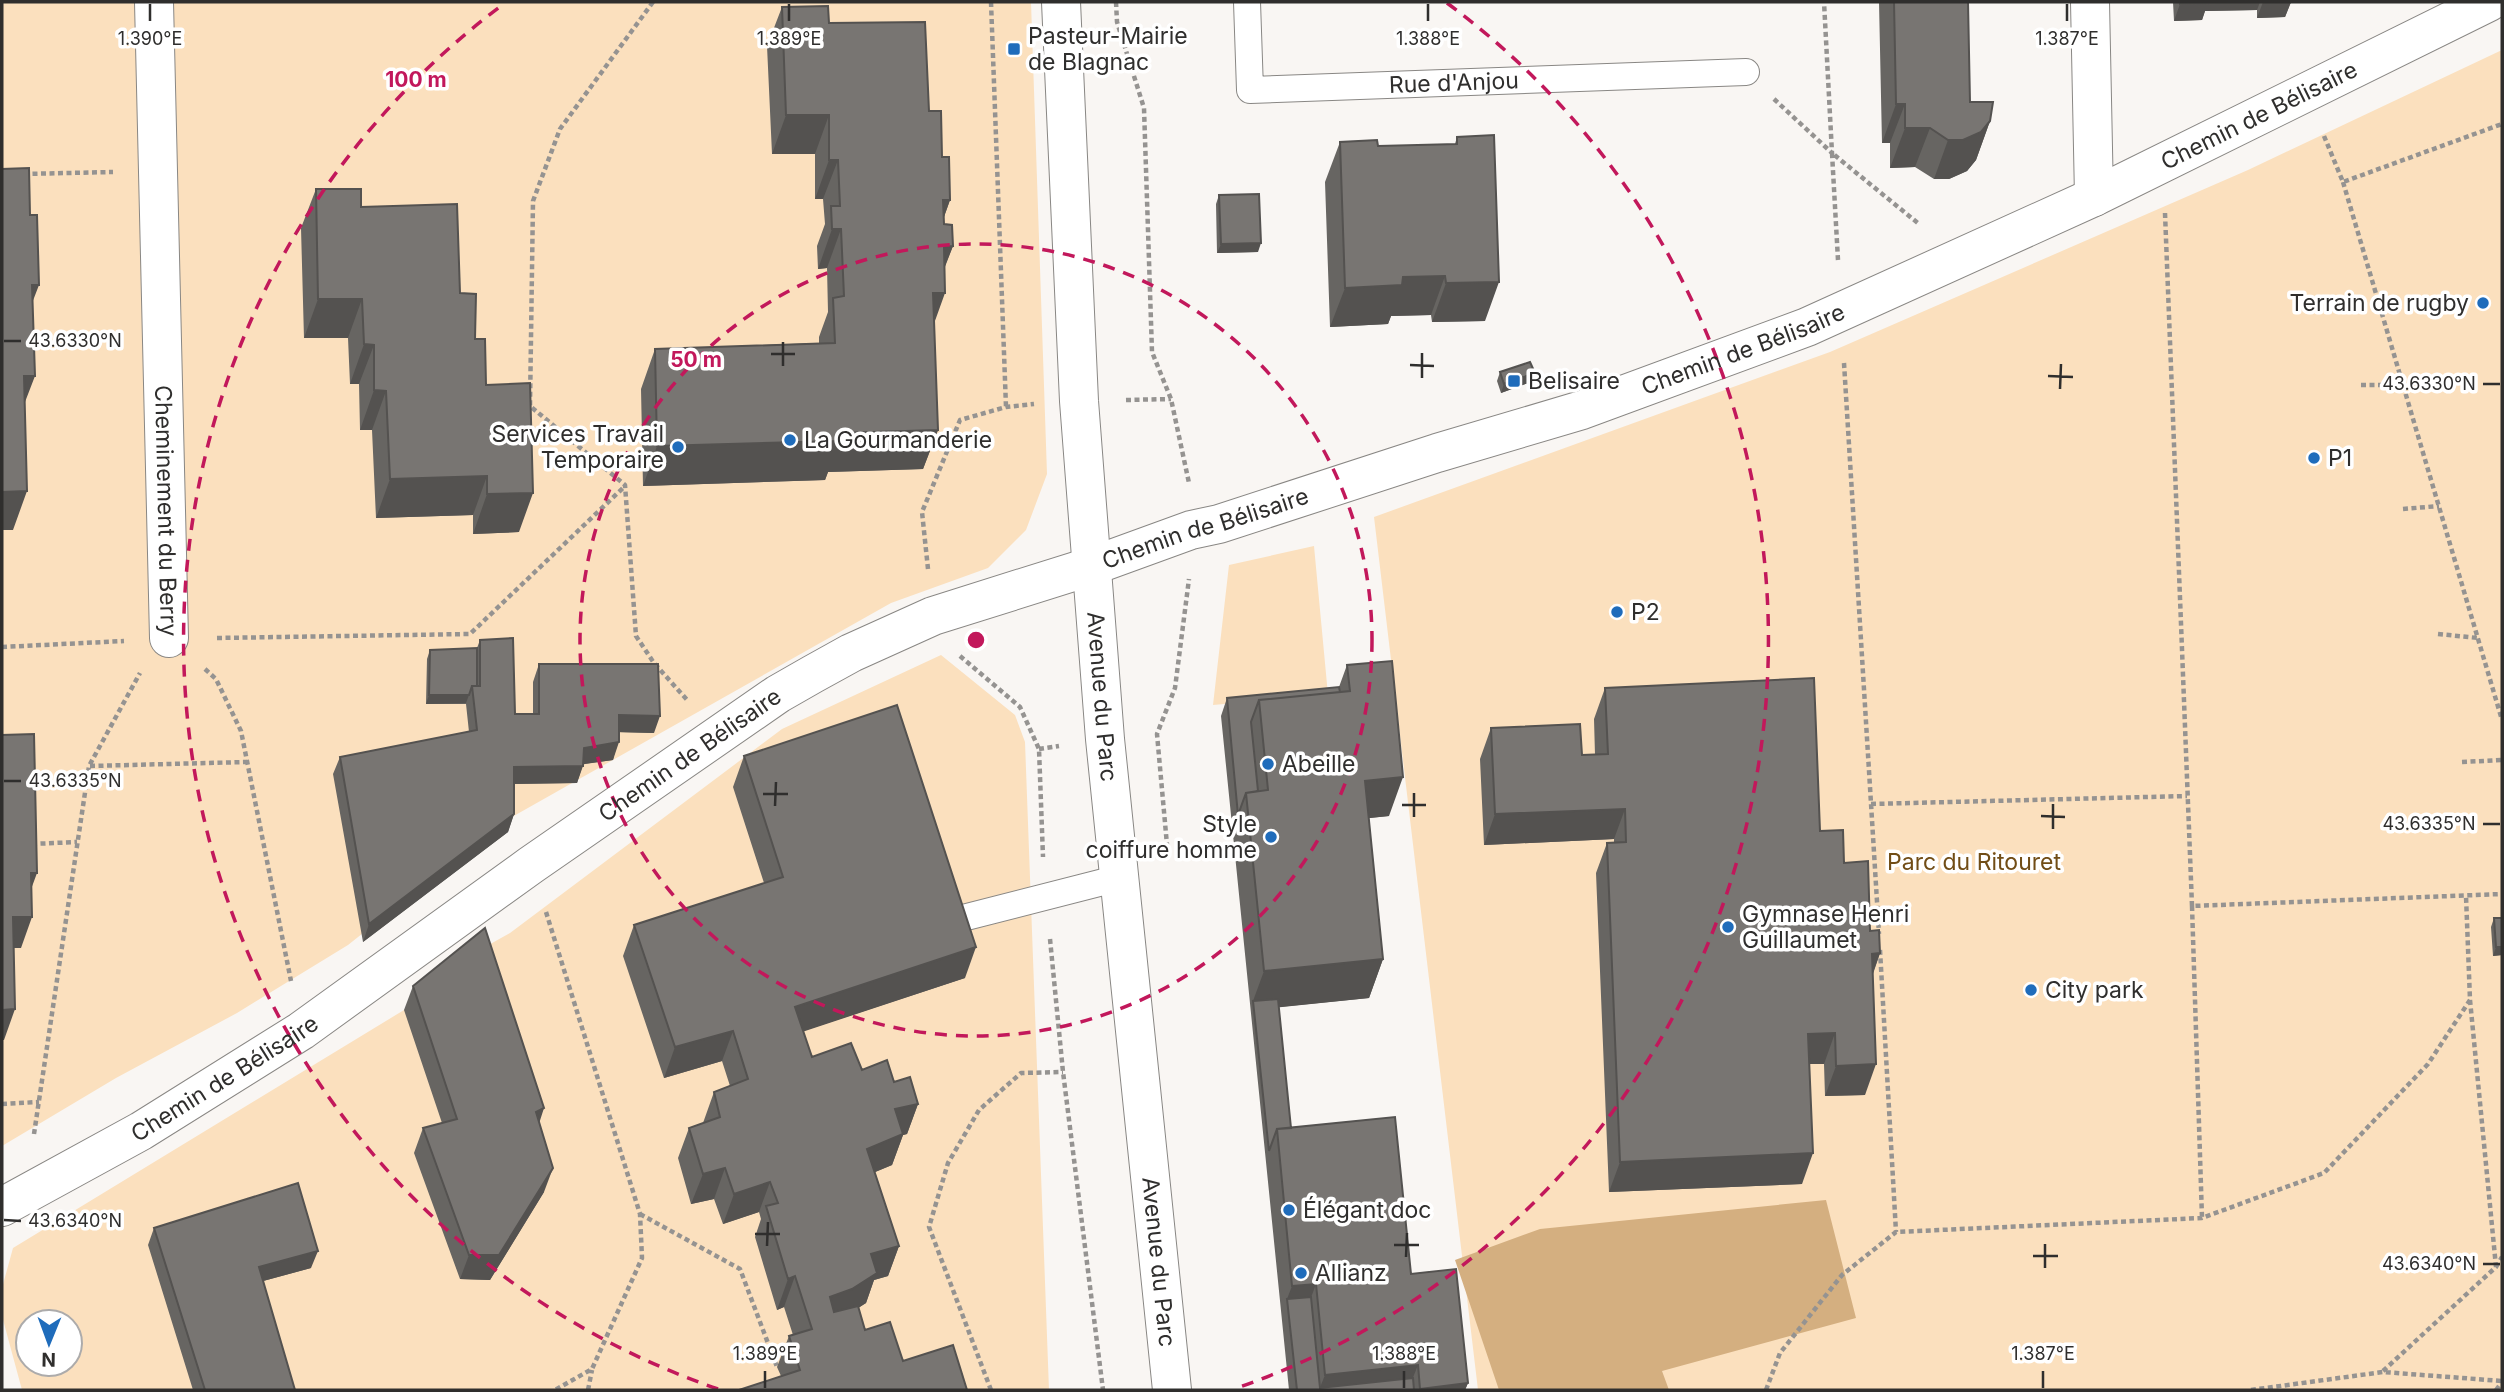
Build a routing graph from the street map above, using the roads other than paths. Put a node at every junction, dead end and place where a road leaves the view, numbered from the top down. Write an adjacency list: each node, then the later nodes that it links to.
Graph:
1 (155, 2): 9 (street, Cheminement du Berry)
2 (1061, 2): 8 (street, Avenue du Parc)
3 (1247, 2): 6 (lane, Rue d'Anjou)
4 (2090, 2): 7 (street)
5 (2489, 2): 7 (street, Chemin de Bélisaire)
6 (1746, 72)
7 (2094, 197): 8 (street, Chemin de Bélisaire)
8 (1092, 566): 10 (street, Avenue du Parc); 12 (street, Chemin de Bélisaire)
9 (169, 638)
10 (1119, 878): 11 (lane); 13 (street, Avenue du Parc)
11 (947, 922)
12 (14, 1200)
13 (1172, 1390)

